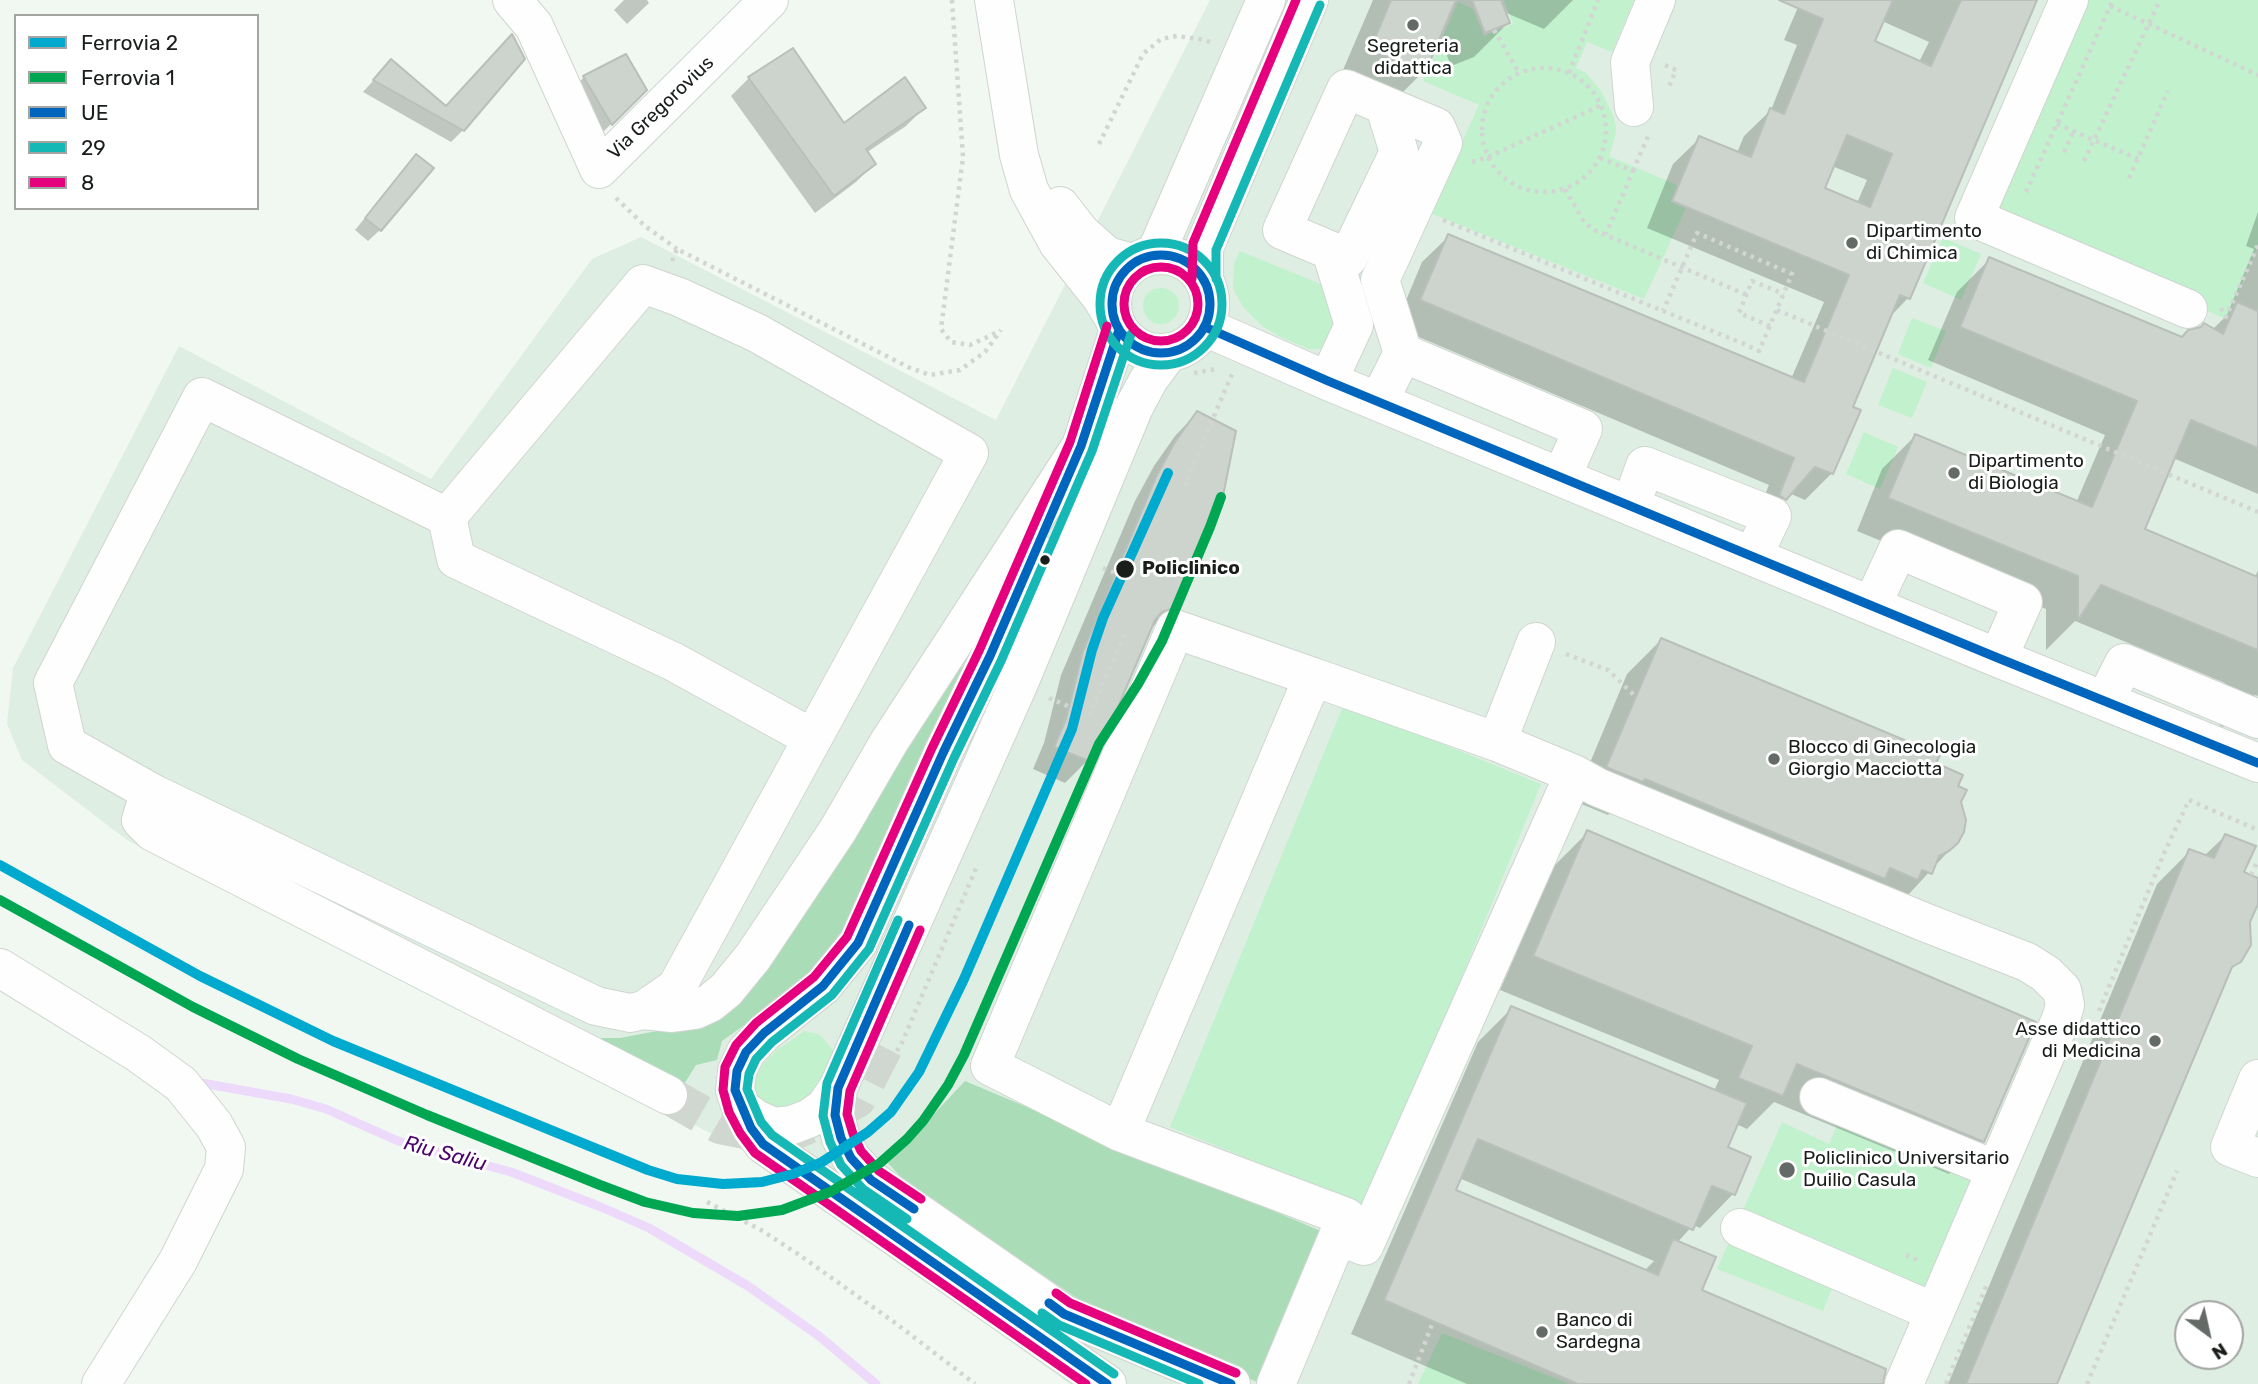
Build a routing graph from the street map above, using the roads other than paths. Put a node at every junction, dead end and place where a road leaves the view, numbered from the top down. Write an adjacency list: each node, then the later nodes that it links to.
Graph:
1 (512, 0): 2 (street, Via Gregorovius)
2 (769, 0)
3 (994, 0): 15 (street)
4 (1020, 0): 12 (street)
5 (1266, 0): 12 (street)
6 (1309, 0): 13 (street)
7 (1657, 0): 9 (street)
8 (2068, 0): 14 (street)
9 (1615, 105)
10 (1385, 107): 11 (street); 11 (street); 18 (street)
11 (1331, 251): 19 (street)
12 (1144, 259): 13 (street); 15 (street)
13 (1204, 279): 16 (street)
14 (2188, 309)
15 (1116, 324): 17 (street); 21 (street)
16 (1205, 327): 17 (street); 19 (street)
17 (1169, 352): 34 (street)
18 (1404, 353): 20 (street); 22 (street)
19 (1328, 381): 20 (street)
20 (1379, 401): 22 (street)
21 (1081, 446): 37 (street); 43 (street)
22 (1562, 476): 24 (street)
23 (447, 517): 30 (street); 30 (street); 35 (street)
24 (1872, 605): 26 (street); 26 (street)
25 (1536, 642): 31 (street)
26 (1998, 658): 28 (street)
27 (1312, 677): 31 (street); 44 (street); 44 (street)
28 (2105, 701): 29 (street); 32 (street)
29 (2258, 719)
30 (813, 738): 37 (street)
31 (1497, 742): 33 (street)
32 (2258, 762)
33 (1574, 774): 46 (street); 48 (street)
34 (969, 793): 38 (street); 40 (street)
35 (150, 801): 37 (street); 41 (street)
36 (0, 968): 50 (street)
37 (644, 1010)
38 (884, 1047)
39 (2258, 1079): 45 (street)
40 (838, 1088): 43 (street); 52 (street)
41 (668, 1095)
42 (1819, 1097): 46 (street)
43 (741, 1108): 51 (street)
44 (1120, 1132): 48 (street)
45 (2258, 1158)
46 (1996, 1170): 49 (street)
47 (1740, 1228): 49 (street)
48 (1338, 1237): 53 (street)
49 (1934, 1312): 54 (street)
50 (101, 1384)
51 (1107, 1384)
52 (1231, 1384)
53 (1276, 1384)
54 (1904, 1384)

